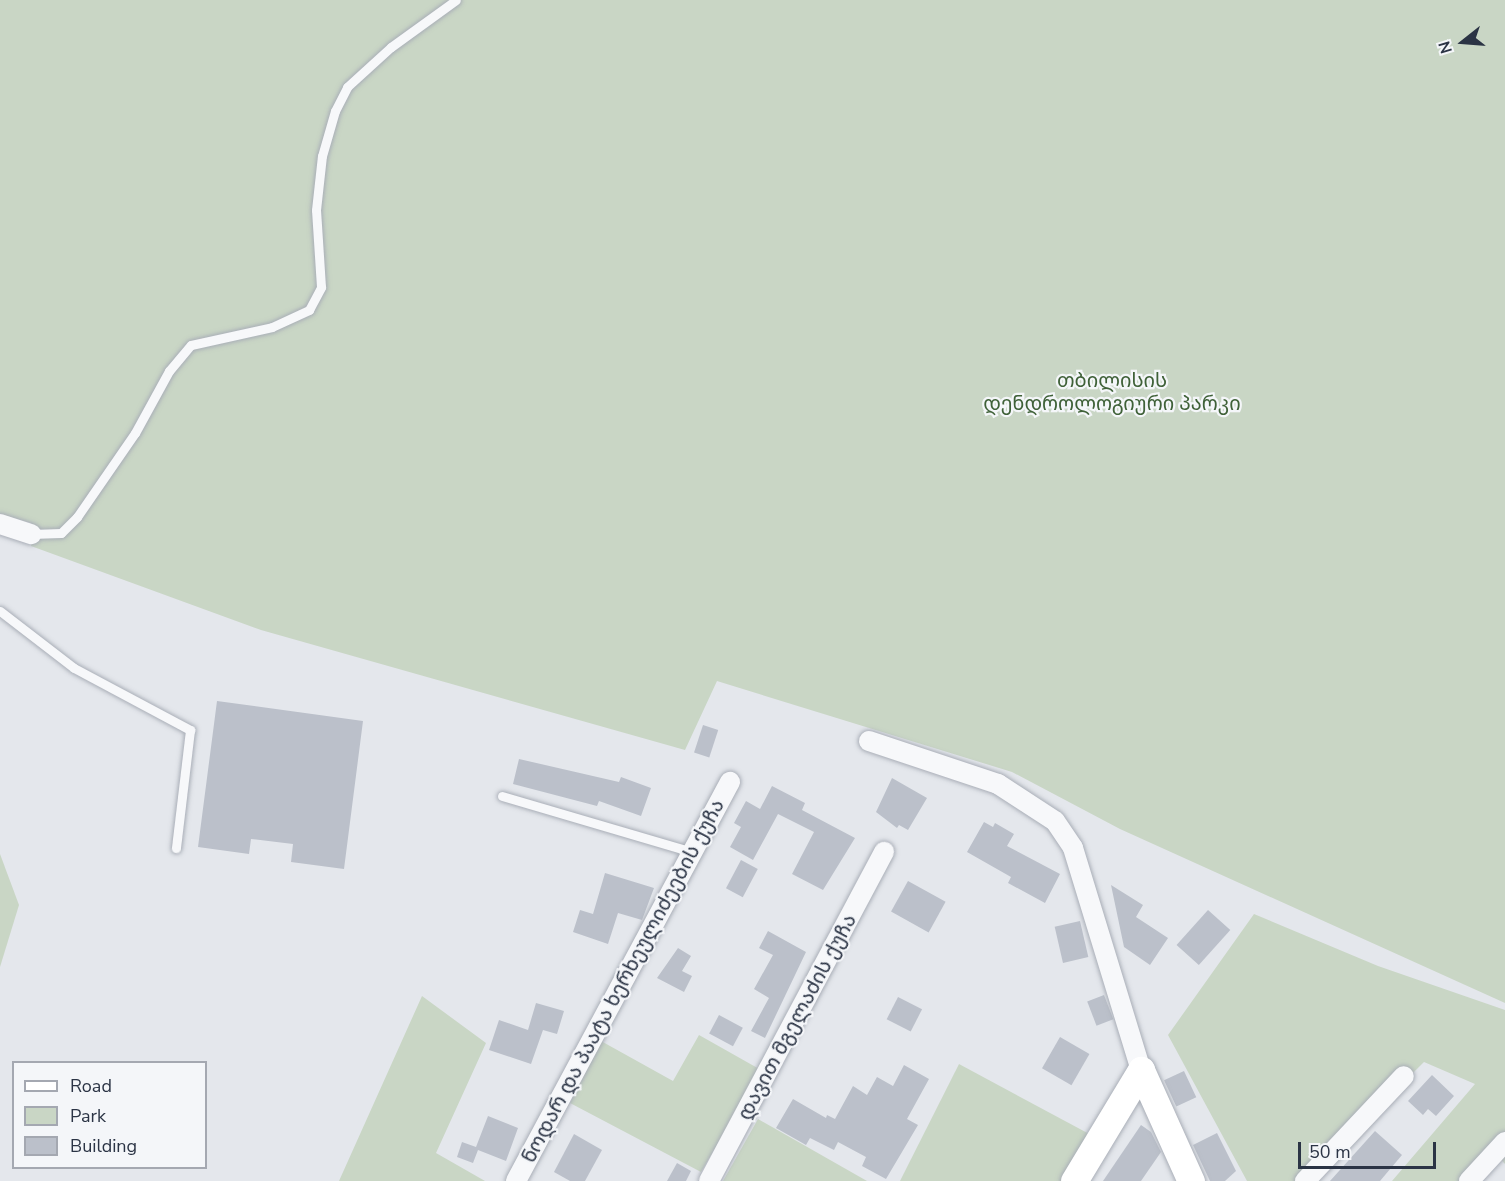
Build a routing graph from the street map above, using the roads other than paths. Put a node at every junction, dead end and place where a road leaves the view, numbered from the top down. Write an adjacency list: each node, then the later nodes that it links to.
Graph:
1 (456, 0): 3 (lane)
2 (0, 524): 3 (street)
3 (31, 534)
4 (0, 610): 8 (lane)
5 (869, 741): 11 (street)
6 (730, 782): 9 (street, ნოდარ და პაატა ხერხეულიძეების ქუჩა)
7 (502, 796): 9 (lane)
8 (176, 848)
9 (692, 852): 14 (street, ნოდარ და პაატა ხერხეულიძეების ქუჩა)
10 (884, 852): 15 (street, დავით მგელაძის ქუჩა)
11 (1142, 1070): 16 (street); 17 (street)
12 (1404, 1076): 18 (street)
13 (1505, 1142): 19 (street)
14 (516, 1181)
15 (709, 1181)
16 (1074, 1181)
17 (1191, 1181)
18 (1305, 1181)
19 (1469, 1181)

